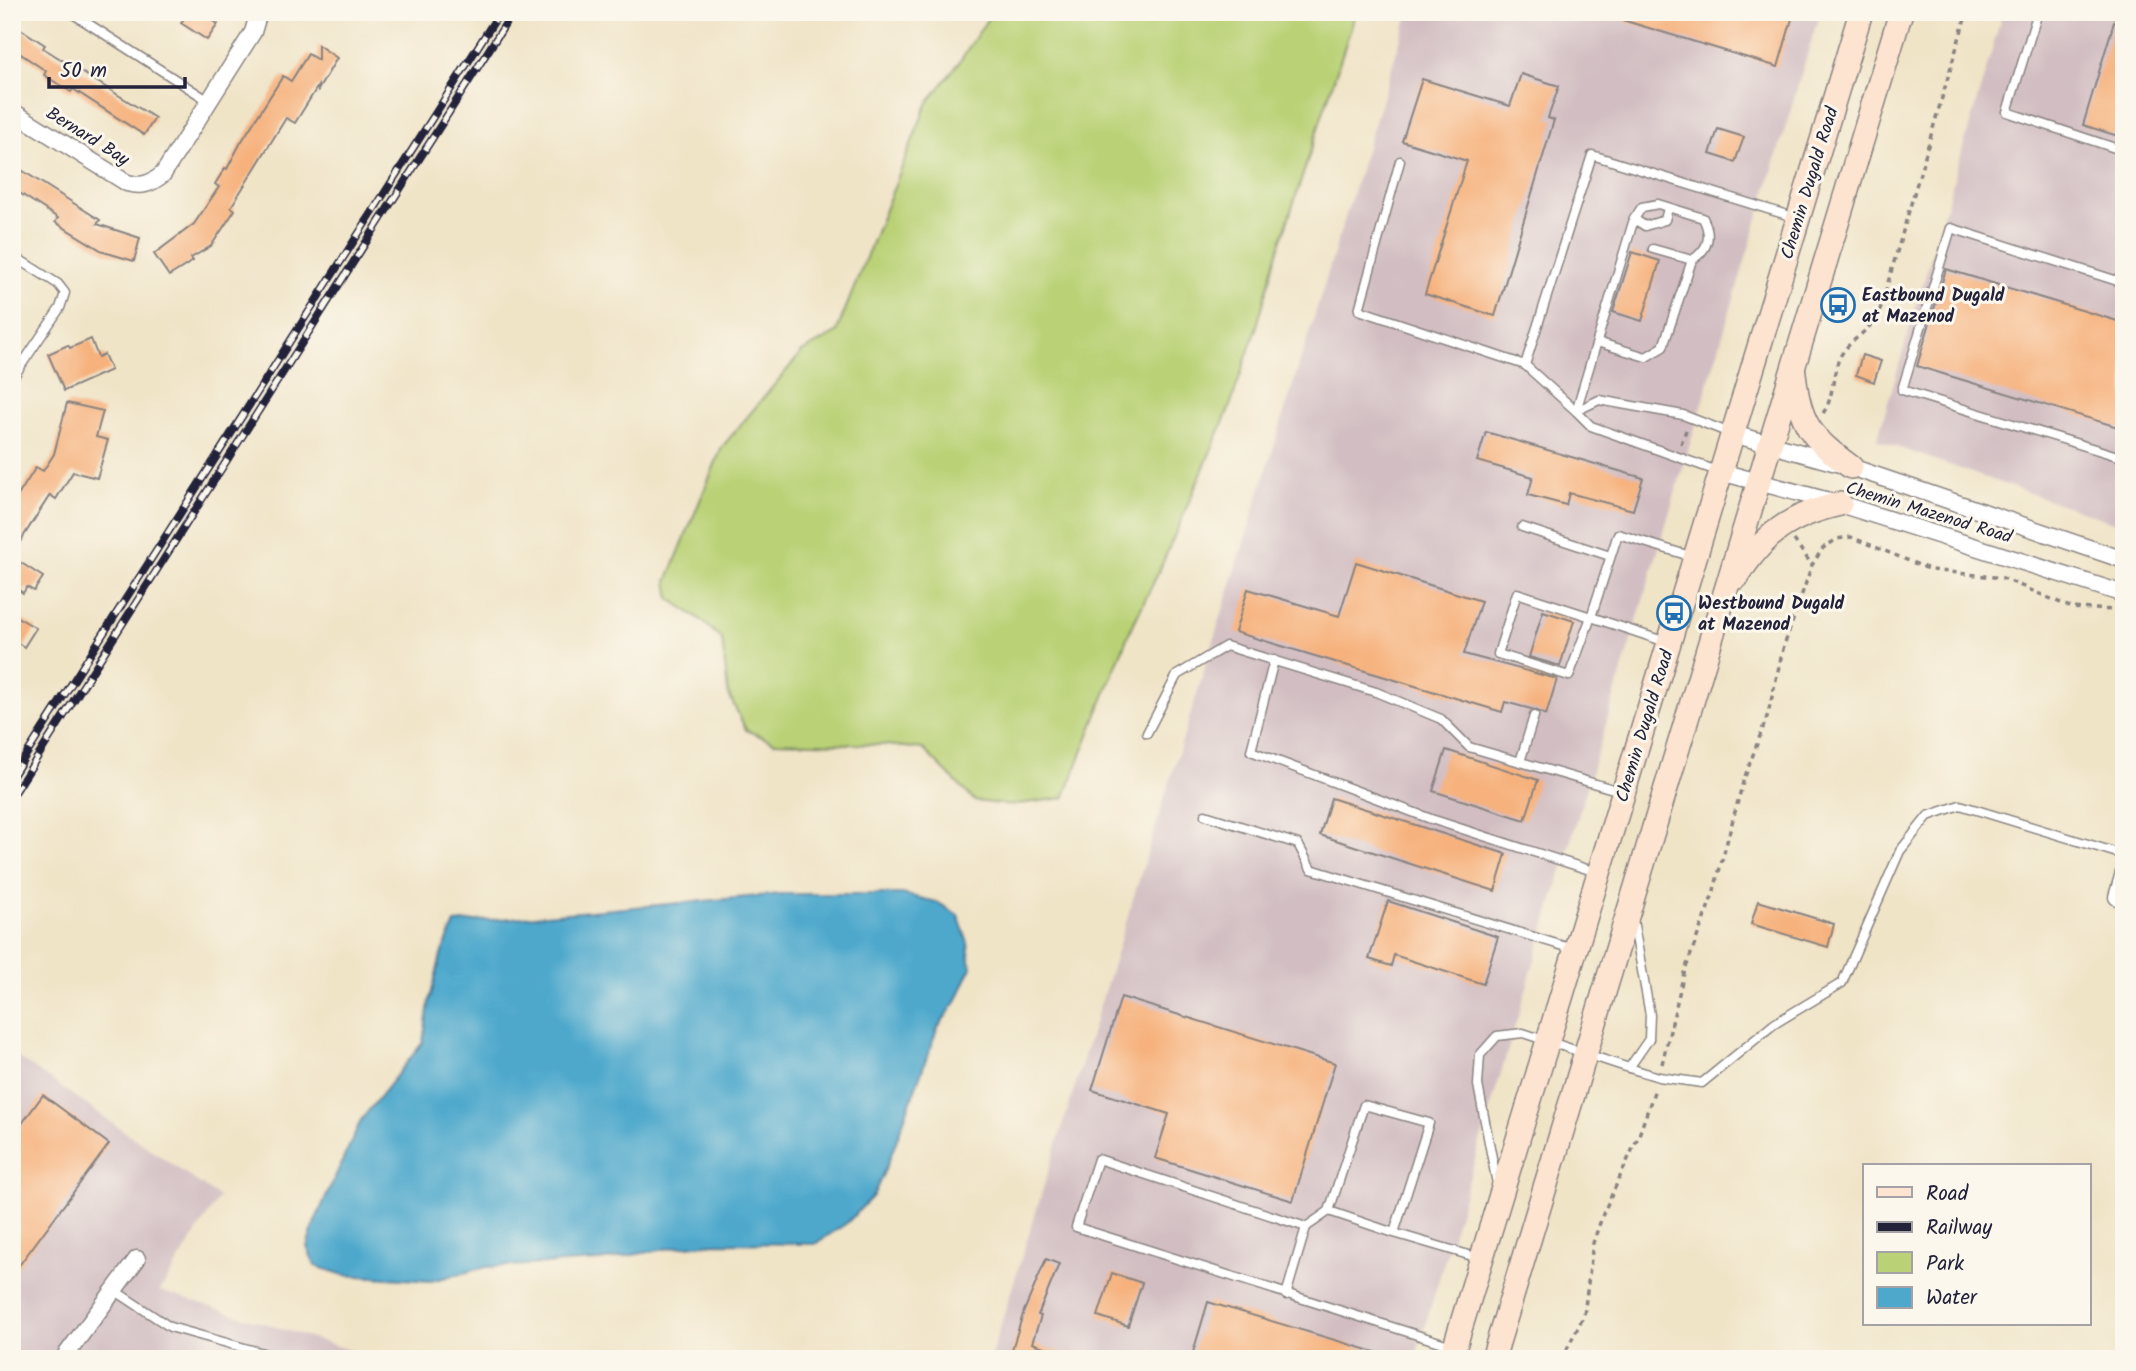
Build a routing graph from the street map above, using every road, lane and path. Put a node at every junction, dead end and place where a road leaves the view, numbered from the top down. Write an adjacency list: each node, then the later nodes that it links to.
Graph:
1 (70, 12): 7 (lane)
2 (259, 12): 7 (street, Bernard Bay)
3 (1861, 12): 12 (main road, Chemin Dugald Road)
4 (1901, 12): 20 (main road)
5 (1967, 12): 23 (path)
6 (2038, 12): 9 (lane)
7 (209, 101): 8 (street, Bernard Bay)
8 (12, 111)
9 (2124, 151)
10 (1400, 161): 19 (lane)
11 (1668, 208): 13 (lane); 13 (lane); 16 (lane)
12 (1800, 218): 19 (lane); 25 (main road, Chemin Dugald Road)
13 (1634, 219): 18 (lane)
14 (1653, 249): 16 (lane)
15 (12, 255): 21 (lane)
16 (1692, 260): 18 (lane)
17 (2124, 284): 28 (lane)
18 (1597, 342): 22 (lane)
19 (1525, 365): 22 (lane)
20 (1793, 366): 26 (main road); 29 (main road)
21 (12, 379)
22 (1576, 411): 25 (lane); 30 (lane)
23 (1824, 412)
24 (1686, 429): 27 (path)
25 (1733, 434): 26 (street, Chemin Mazenod Road); 30 (main road, Chemin Dugald Road)
26 (1770, 443): 29 (street, Chemin Mazenod Road); 31 (main road)
27 (1681, 444)
28 (2124, 458)
29 (1851, 467): 37 (street, Chemin Mazenod Road)
30 (1721, 472): 31 (street, Chemin Mazenod Road); 36 (main road, Chemin Dugald Road)
31 (1758, 481): 32 (street, Chemin Mazenod Road); 40 (main road)
32 (1840, 505): 39 (street, Chemin Mazenod Road); 40 (main road)
33 (1522, 527): 35 (lane)
34 (1790, 536): 38 (path)
35 (1610, 556): 36 (lane); 42 (lane)
36 (1695, 557): 43 (main road, Chemin Dugald Road)
37 (2124, 560)
38 (1812, 565): 41 (path); 59 (path)
39 (2124, 594)
40 (1720, 604): 54 (main road)
41 (2124, 610)
42 (1591, 617): 42 (lane); 43 (lane)
43 (1669, 642): 48 (main road, Chemin Dugald Road)
44 (1274, 660): 46 (lane); 47 (lane); 51 (lane)
45 (1534, 716): 47 (lane)
46 (1147, 733)
47 (1520, 762): 48 (lane)
48 (1623, 792): 51 (main road, Chemin Dugald Road)
49 (1205, 814): 55 (lane)
50 (2124, 855): 59 (lane)
51 (1598, 873): 55 (main road, Chemin Dugald Road)
52 (2124, 873): 53 (street)
53 (2117, 897)
54 (1630, 903): 57 (main road); 58 (lane)
55 (1576, 950): 56 (main road, Chemin Dugald Road)
56 (1548, 1042): 57 (lane); 60 (main road, Chemin Dugald Road); 60 (lane)
57 (1586, 1054): 58 (lane); 71 (main road)
58 (1629, 1068): 59 (lane)
59 (1659, 1077): 72 (path)
60 (1500, 1198): 65 (main road, Chemin Dugald Road)
61 (1329, 1211): 62 (lane); 63 (lane); 63 (lane)
62 (1306, 1227): 67 (lane); 67 (lane)
63 (1394, 1233): 65 (lane)
64 (137, 1259): 66 (street)
65 (1482, 1259): 68 (main road, Chemin Dugald Road)
66 (114, 1290): 69 (street); 70 (lane)
67 (1286, 1295): 68 (lane)
68 (1453, 1353)
69 (63, 1359)
70 (284, 1359)
71 (1493, 1359)
72 (1562, 1359)

